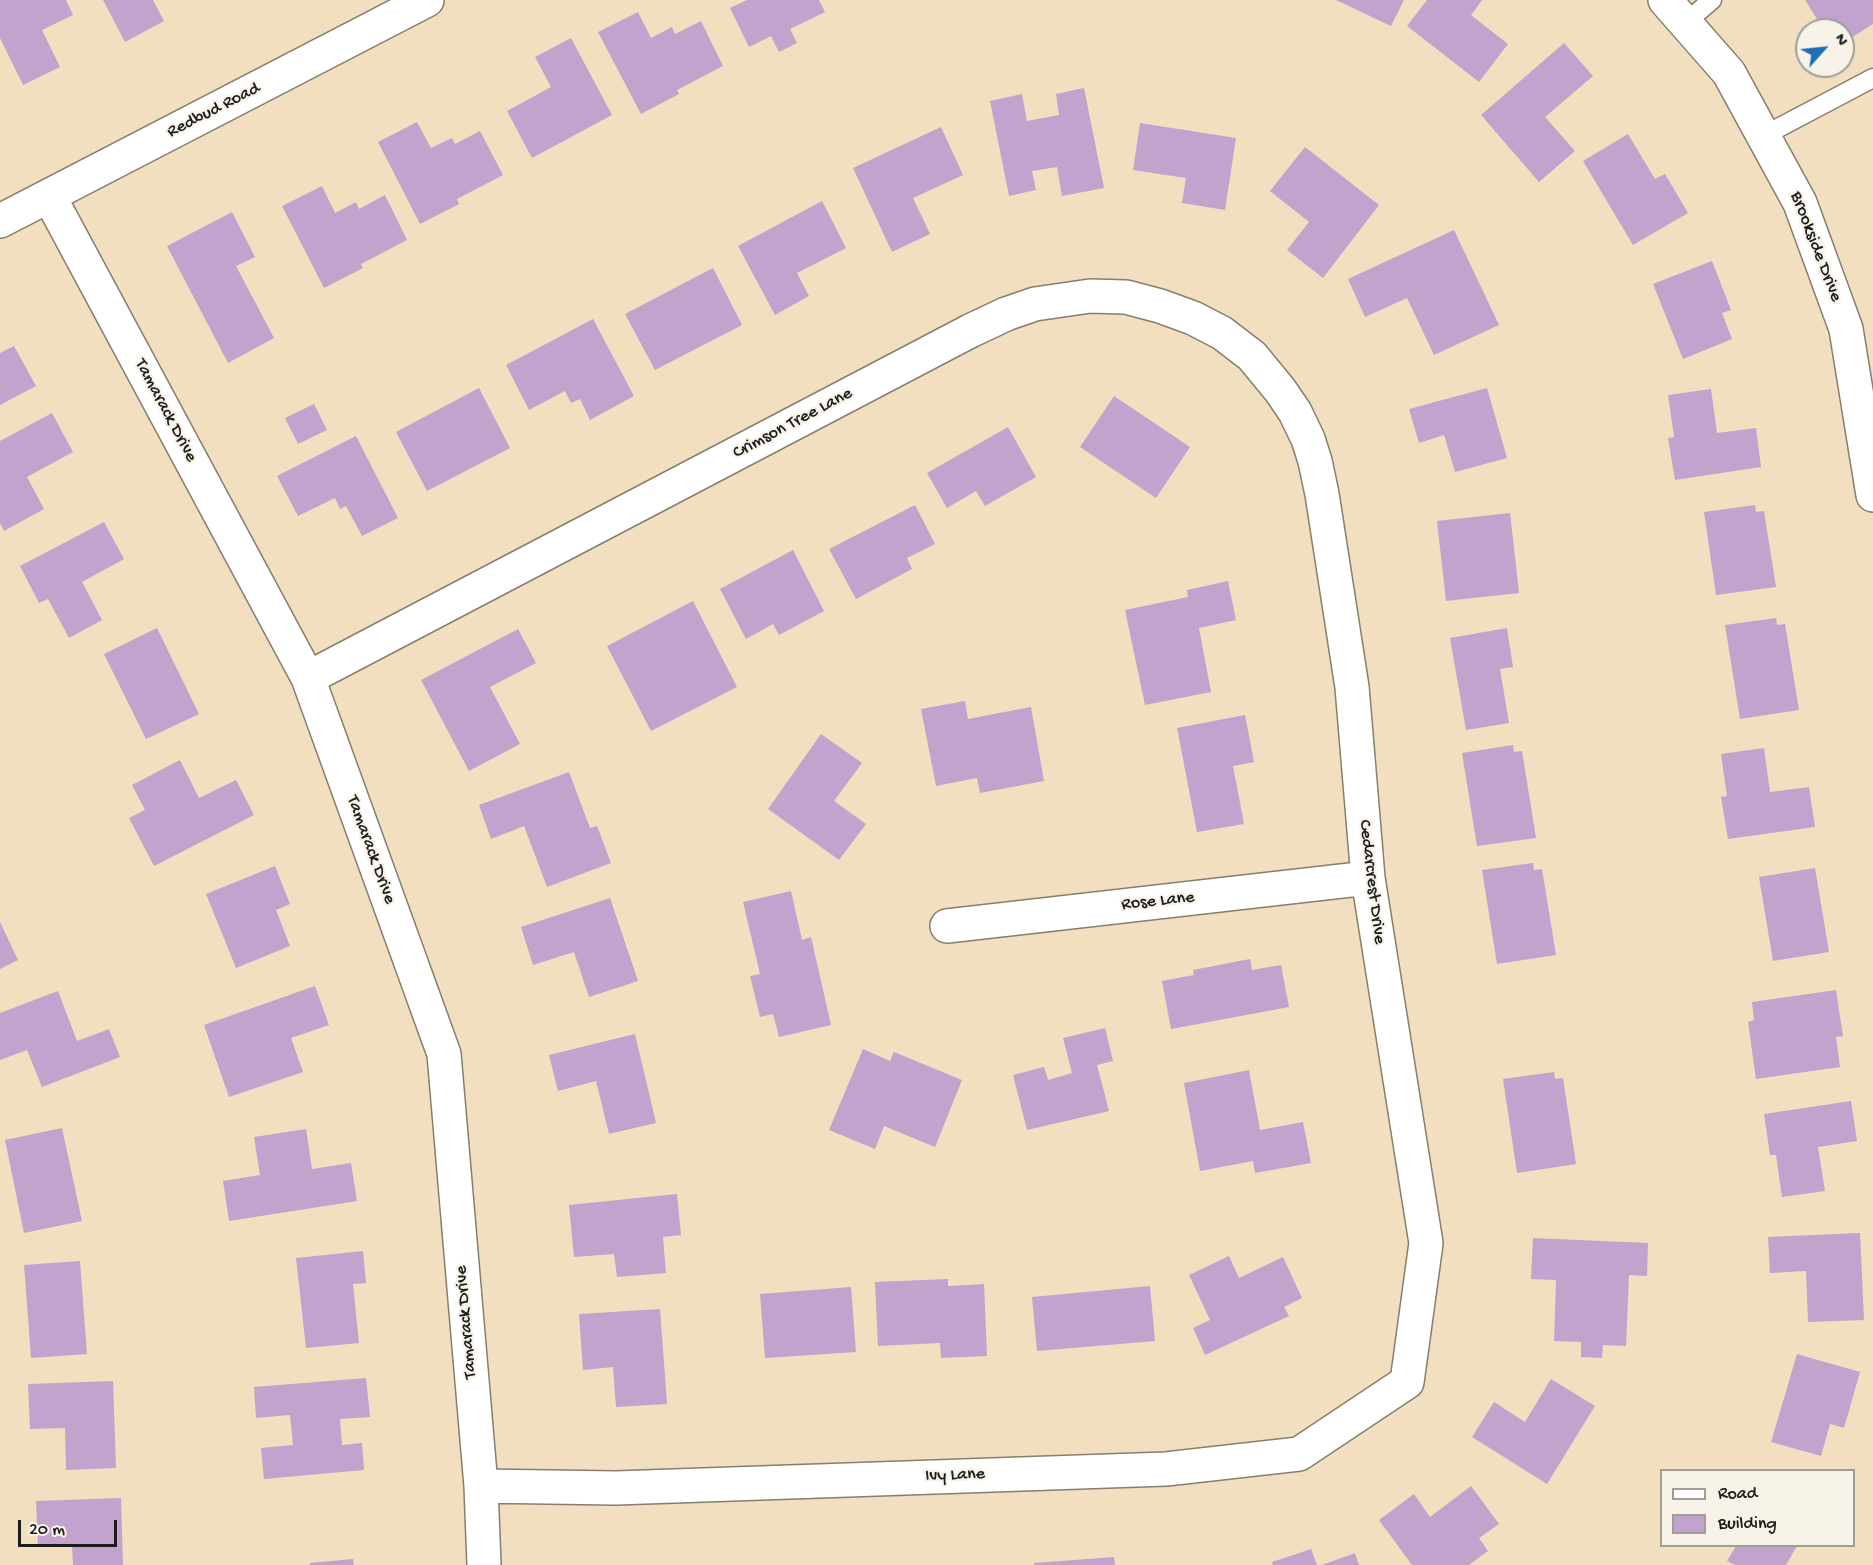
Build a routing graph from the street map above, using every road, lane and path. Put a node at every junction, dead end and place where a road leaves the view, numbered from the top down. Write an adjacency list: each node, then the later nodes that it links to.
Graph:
1 (1712, 0): 3 (lane)
2 (408, 4): 6 (street, Redbud Road)
3 (1675, 12): 5 (street, Brookside Drive)
4 (1873, 78): 5 (lane)
5 (1763, 136): 9 (street, Brookside Drive)
6 (49, 196): 7 (street, Redbud Road); 11 (street, Tamarack Drive)
7 (0, 220)
8 (1280, 390): 11 (street, Crimson Tree Lane); 12 (street, Cedarcrest Drive)
9 (1865, 396): 10 (street, Brookside Drive)
10 (1873, 495)
11 (308, 678): 15 (street, Tamarack Drive)
12 (1368, 878): 13 (street, Rose Lane); 14 (street, Cedarcrest Drive)
13 (947, 926)
14 (1407, 1382): 15 (street, Ivy Lane)
15 (481, 1486): 16 (street, Tamarack Drive)
16 (484, 1565)

